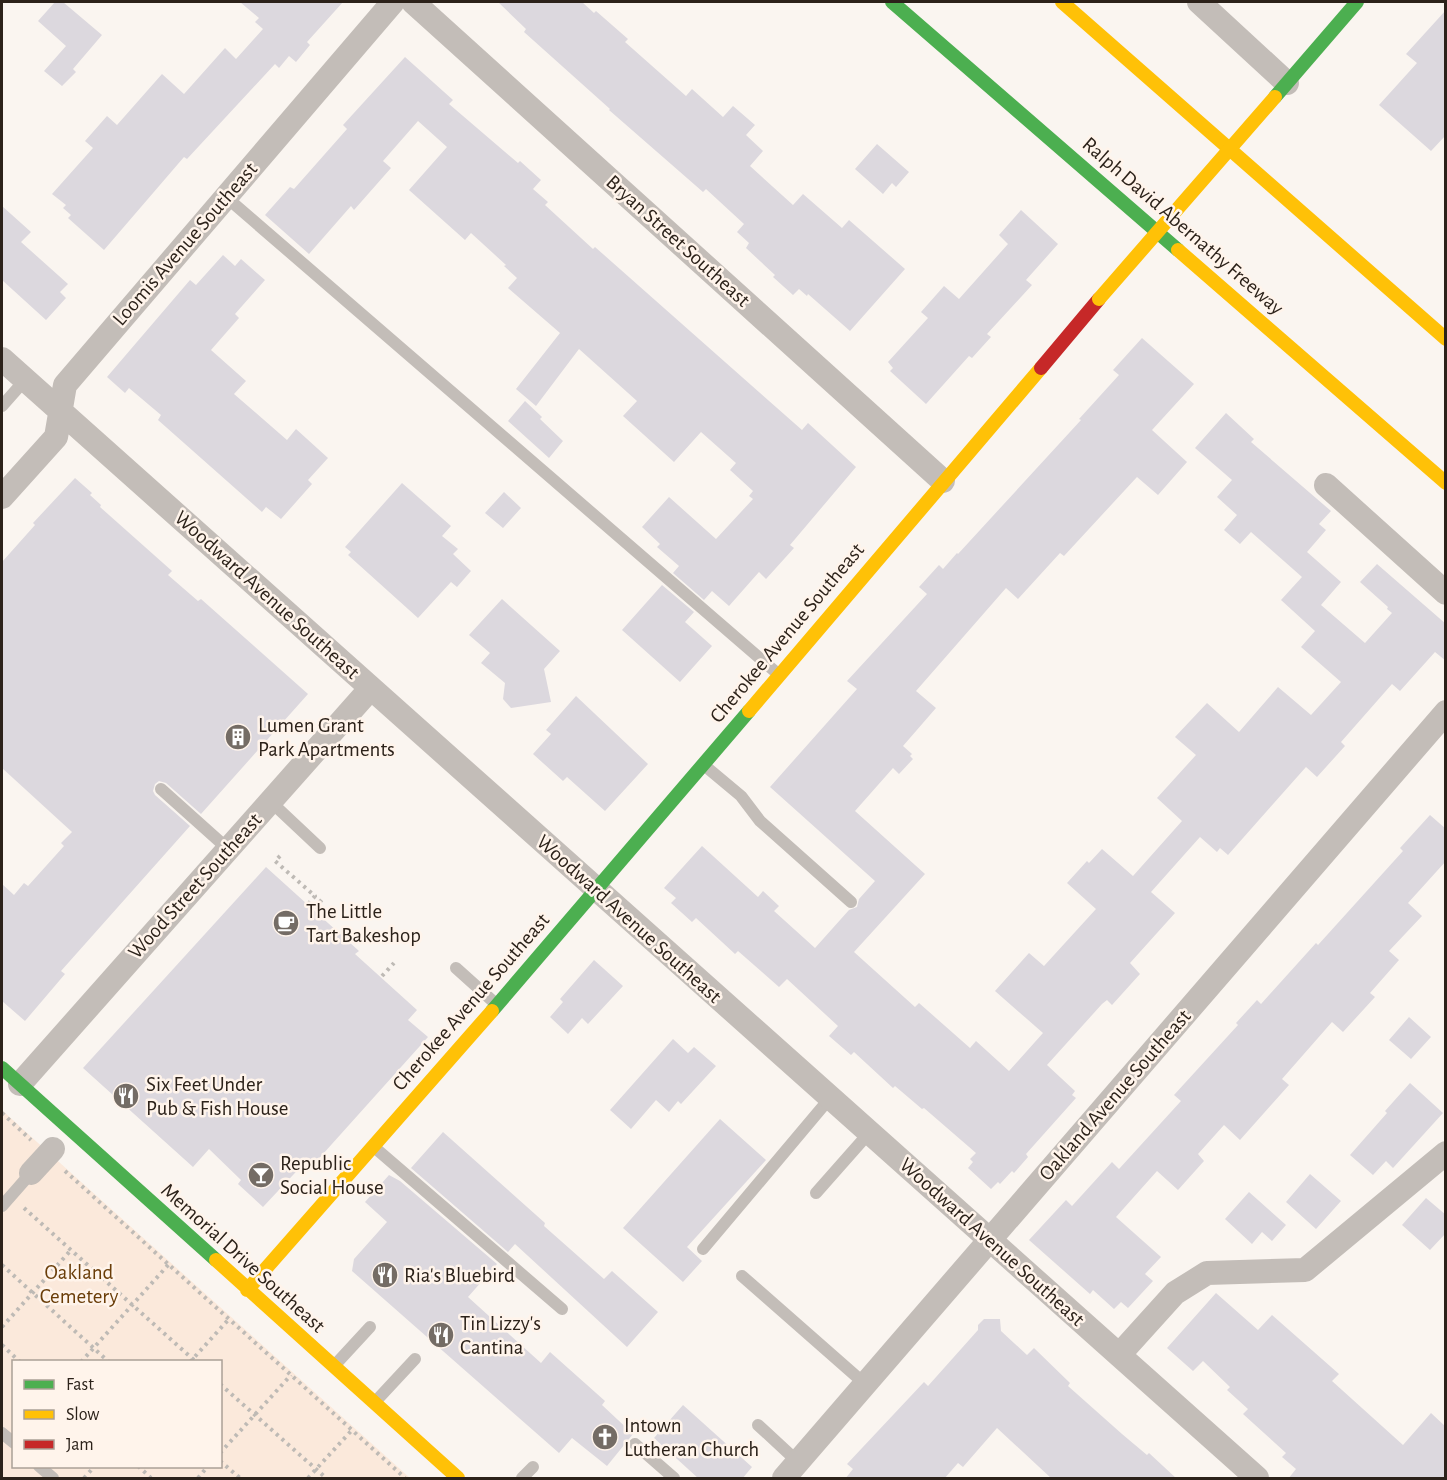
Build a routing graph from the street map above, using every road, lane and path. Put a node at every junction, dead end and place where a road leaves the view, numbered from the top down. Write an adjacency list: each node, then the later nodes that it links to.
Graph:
1 (393, 2): 8 (street, Loomis Avenue Southeast)
2 (413, 2): 14 (street, Bryan Street Southeast)
3 (891, 2): 15 (main road, Ralph David Abernathy Freeway)
4 (1062, 2): 9 (main road)
5 (1199, 2): 7 (street)
6 (1357, 2): 7 (main road, Cherokee Avenue Southeast)
7 (1281, 90): 14 (main road, Cherokee Avenue Southeast, bridge)
8 (226, 197): 13 (street, Loomis Avenue Southeast); 19 (lane)
9 (1446, 339)
10 (2, 359): 11 (street, Woodward Avenue Southeast)
11 (25, 380): 12 (lane); 13 (street, Woodward Avenue Southeast)
12 (2, 406)
13 (61, 411): 17 (street, Loomis Avenue Southeast); 20 (street, Woodward Avenue Southeast)
14 (943, 481): 19 (main road, Cherokee Avenue Southeast)
15 (1446, 483)
16 (1326, 485): 18 (street)
17 (2, 497)
18 (1446, 592)
19 (779, 675): 22 (main road, Cherokee Avenue Southeast)
20 (371, 688): 24 (street, Wood Street Southeast); 28 (street, Woodward Avenue Southeast)
21 (1446, 712): 49 (street, Oakland Avenue Southeast)
22 (703, 765): 28 (main road, Cherokee Avenue Southeast); 30 (lane)
23 (161, 789): 26 (lane)
24 (270, 801): 25 (lane); 26 (street, Wood Street Southeast)
25 (320, 848)
26 (228, 849): 38 (street, Wood Street Southeast)
27 (280, 856): 31 (path)
28 (597, 890): 36 (main road, Cherokee Avenue Southeast); 39 (street, Woodward Avenue Southeast)
29 (324, 897): 32 (path)
30 (851, 902)
31 (309, 903)
32 (315, 908)
33 (394, 963): 35 (path)
34 (456, 968): 36 (lane)
35 (382, 976)
36 (496, 1005): 42 (main road, Cherokee Avenue Southeast)
37 (2, 1068): 38 (main road, Memorial Drive Southeast)
38 (20, 1084): 55 (main road, Memorial Drive Southeast)
39 (830, 1098): 41 (street, Woodward Avenue Southeast); 50 (lane)
40 (2, 1113): 43 (path)
41 (869, 1133): 46 (lane); 49 (street, Woodward Avenue Southeast)
42 (373, 1146): 55 (main road, Cherokee Avenue Southeast); 58 (lane)
43 (50, 1152): 45 (street); 52 (path)
44 (1446, 1153): 64 (street)
45 (31, 1173): 47 (lane)
46 (816, 1193)
47 (2, 1206)
48 (23, 1207): 51 (path)
49 (990, 1240): 64 (street, Woodward Avenue Southeast); 73 (street, Oakland Avenue Southeast)
50 (703, 1249)
51 (71, 1250): 56 (path); 57 (path)
52 (169, 1264): 57 (path); 59 (path)
53 (2, 1265): 56 (path)
54 (742, 1276): 73 (lane)
55 (247, 1290): 71 (main road, Memorial Drive Southeast)
56 (33, 1292): 60 (path); 63 (path)
57 (132, 1305): 63 (path); 69 (path)
58 (562, 1309)
59 (229, 1319): 70 (path); 72 (path)
60 (2, 1327)
61 (370, 1327): 71 (lane)
62 (2, 1345): 66 (path)
63 (94, 1348): 67 (path); 68 (path)
64 (1119, 1355): 96 (street, Woodward Avenue Southeast)
65 (415, 1359): 75 (lane)
66 (18, 1360)
67 (83, 1360)
68 (107, 1360)
69 (192, 1360)
70 (194, 1360)
71 (334, 1367): 75 (main road, Memorial Drive Southeast)
72 (291, 1375): 76 (path); 78 (path)
73 (866, 1384): 86 (street, Oakland Avenue Southeast)
74 (222, 1386): 76 (path)
75 (374, 1404): 93 (main road, Memorial Drive Southeast)
76 (255, 1415): 80 (path); 85 (path)
77 (758, 1425): 86 (lane)
78 (352, 1430): 85 (path); 92 (path)
79 (635, 1444): 95 (lane)
80 (222, 1451)
81 (222, 1463): 89 (path)
82 (533, 1467): 94 (lane)
83 (40, 1468): 87 (lane)
84 (139, 1468): 88 (path)
85 (316, 1469): 90 (path); 91 (path)
86 (791, 1470)
87 (53, 1479)
88 (151, 1479)
89 (240, 1479)
90 (308, 1479)
91 (326, 1479)
92 (405, 1479)
93 (458, 1479)
94 (522, 1479)
95 (674, 1479)
96 (1257, 1479)

